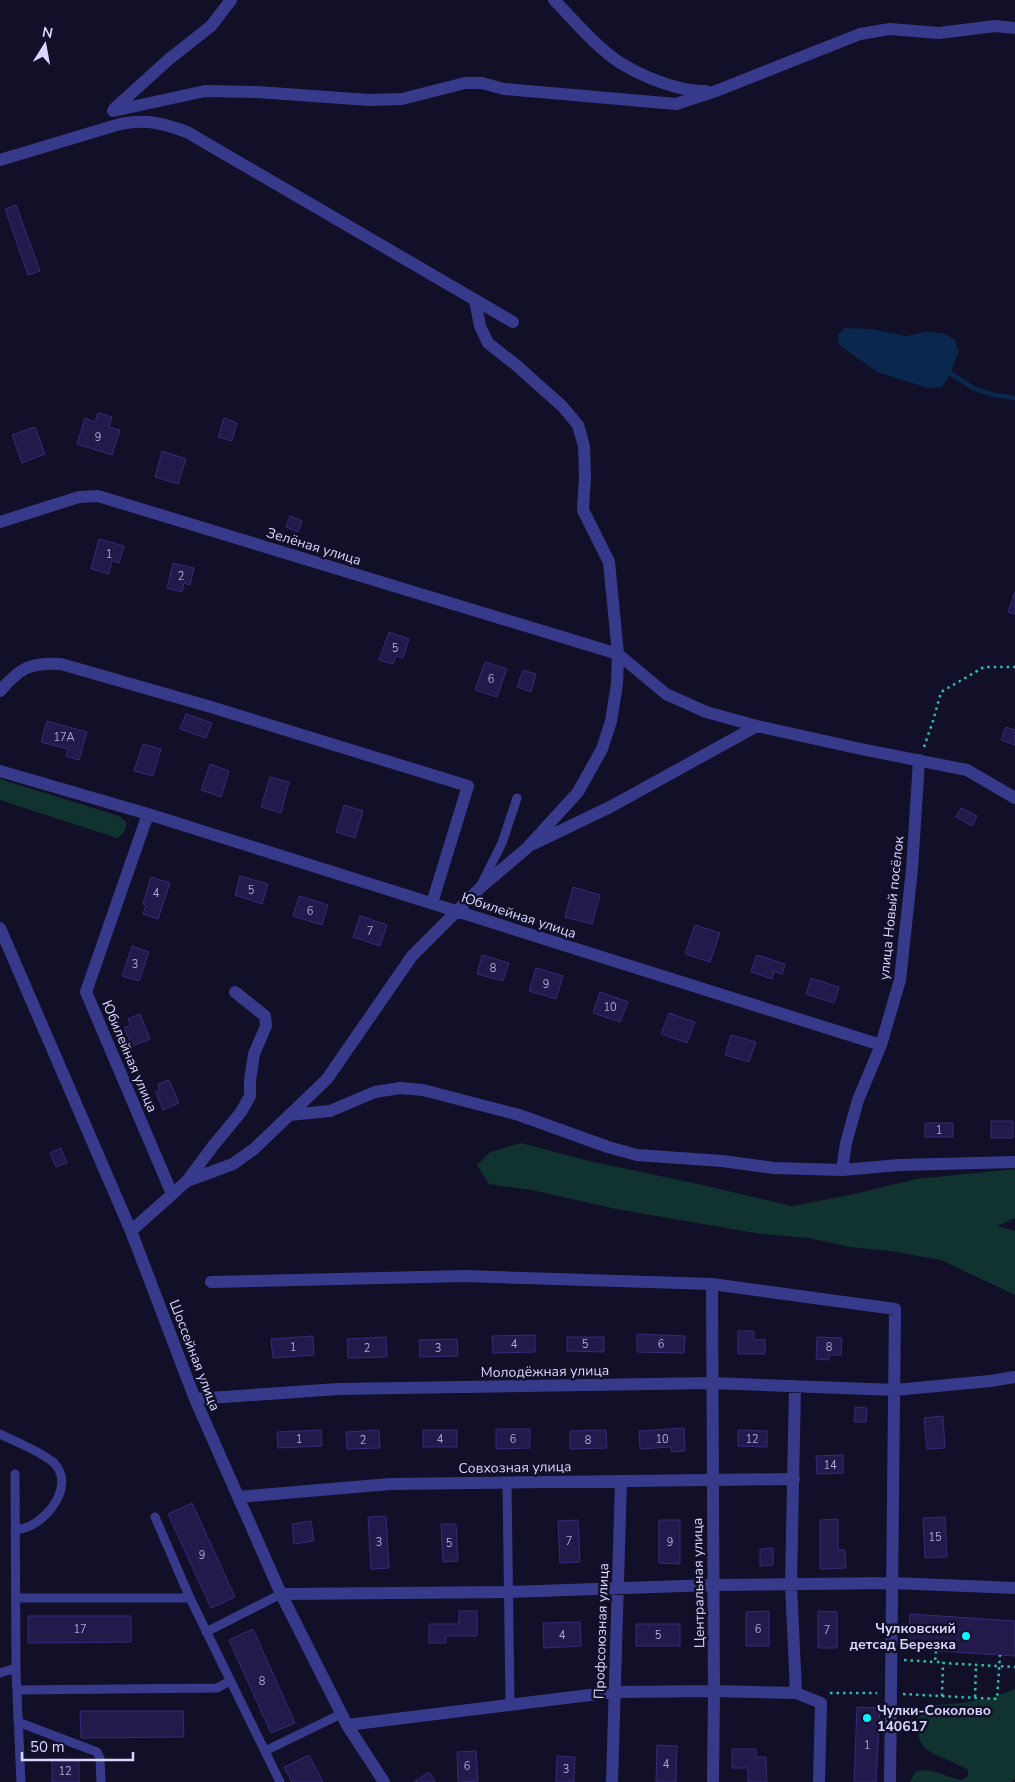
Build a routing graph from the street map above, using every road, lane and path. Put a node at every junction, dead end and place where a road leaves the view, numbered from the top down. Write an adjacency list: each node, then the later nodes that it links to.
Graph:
1 (230, 0): 5 (street)
2 (554, 0): 4 (street)
3 (1015, 28): 4 (street)
4 (716, 91): 5 (street)
5 (113, 111): 6 (street)
6 (99, 131): 7 (street); 8 (street)
7 (0, 160)
8 (475, 300): 9 (street); 11 (street)
9 (513, 322)
10 (0, 522): 11 (street, Зелёная улица)
11 (618, 654): 14 (street); 20 (street)
12 (1015, 667): 15 (path)
13 (0, 691): 22 (street)
14 (757, 726): 15 (street); 20 (street)
15 (919, 760): 18 (street); 26 (street, улица Новый посёлок)
16 (0, 771): 19 (street, Юбилейная улица)
17 (517, 798): 21 (lane)
18 (1015, 798)
19 (148, 814): 22 (street, Юбилейная улица); 31 (street, Юбилейная улица)
20 (527, 848): 21 (street)
21 (480, 888): 23 (street)
22 (432, 903): 23 (street, Юбилейная улица)
23 (457, 911): 26 (street, Юбилейная улица); 27 (street)
24 (0, 928): 32 (street, Шоссейная улица)
25 (235, 992): 30 (street)
26 (881, 1045): 29 (street, улица Новый посёлок)
27 (289, 1115): 29 (street); 30 (street)
28 (1015, 1162): 29 (street)
29 (842, 1170)
30 (188, 1181): 31 (street)
31 (172, 1194): 32 (street)
32 (131, 1231): 39 (street, Шоссейная улица)
33 (211, 1282): 34 (street)
34 (712, 1284): 36 (street, Центральная улица); 38 (street)
35 (1015, 1377): 38 (street, Молодёжная улица)
36 (712, 1383): 37 (street, Молодёжная улица); 39 (street, Молодёжная улица); 43 (street, Центральная улица)
37 (795, 1386): 38 (street, Молодёжная улица); 42 (street)
38 (895, 1390): 49 (street)
39 (196, 1399): 46 (street, Шоссейная улица)
40 (0, 1434): 48 (lane)
41 (15, 1474): 48 (lane)
42 (794, 1479): 43 (street, Совхозная улица); 50 (street)
43 (712, 1480): 44 (street, Совхозная улица); 51 (street, Центральная улица)
44 (621, 1481): 45 (street, Совхозная улица); 53 (street, Профсоюзная улица)
45 (507, 1482): 46 (street, Совхозная улица); 54 (lane)
46 (238, 1497): 55 (street, Шоссейная улица)
47 (155, 1517): 57 (lane)
48 (15, 1530): 56 (lane)
49 (893, 1583): 50 (street); 52 (street); 61 (street)
50 (791, 1584): 51 (street); 73 (street)
51 (713, 1586): 53 (street); 71 (street, Центральная улица)
52 (1015, 1588)
53 (617, 1589): 54 (street); 72 (street, Профсоюзная улица)
54 (508, 1592): 55 (street); 78 (lane)
55 (281, 1594): 58 (lane); 79 (street, Шоссейная улица)
56 (16, 1598): 57 (lane); 67 (lane)
57 (190, 1598): 58 (lane)
58 (206, 1632): 69 (lane)
59 (936, 1651): 62 (path)
60 (1000, 1655): 65 (path)
61 (892, 1659): 62 (path); 75 (street)
62 (935, 1662): 63 (path)
63 (943, 1662): 64 (path); 76 (path)
64 (976, 1664): 65 (path); 77 (path)
65 (1000, 1666): 66 (path); 77 (path)
66 (1015, 1667)
67 (16, 1668): 68 (lane); 70 (lane)
68 (0, 1673)
69 (230, 1681): 70 (lane); 81 (lane)
70 (17, 1690): 80 (lane)
71 (714, 1691): 72 (street); 73 (street); 87 (street, Центральная улица)
72 (614, 1692): 78 (street); 86 (street, Профсоюзная улица)
73 (796, 1693): 88 (street)
74 (825, 1693): 75 (path)
75 (891, 1693): 76 (path); 89 (street)
76 (942, 1696): 77 (path)
77 (975, 1697)
78 (510, 1704): 79 (street)
79 (344, 1720): 81 (lane); 85 (street, Шоссейная улица)
80 (18, 1722): 82 (lane); 83 (lane)
81 (265, 1751): 84 (lane)
82 (21, 1782)
83 (100, 1782)
84 (280, 1782)
85 (384, 1782)
86 (612, 1782)
87 (713, 1782)
88 (819, 1782)
89 (890, 1782)

